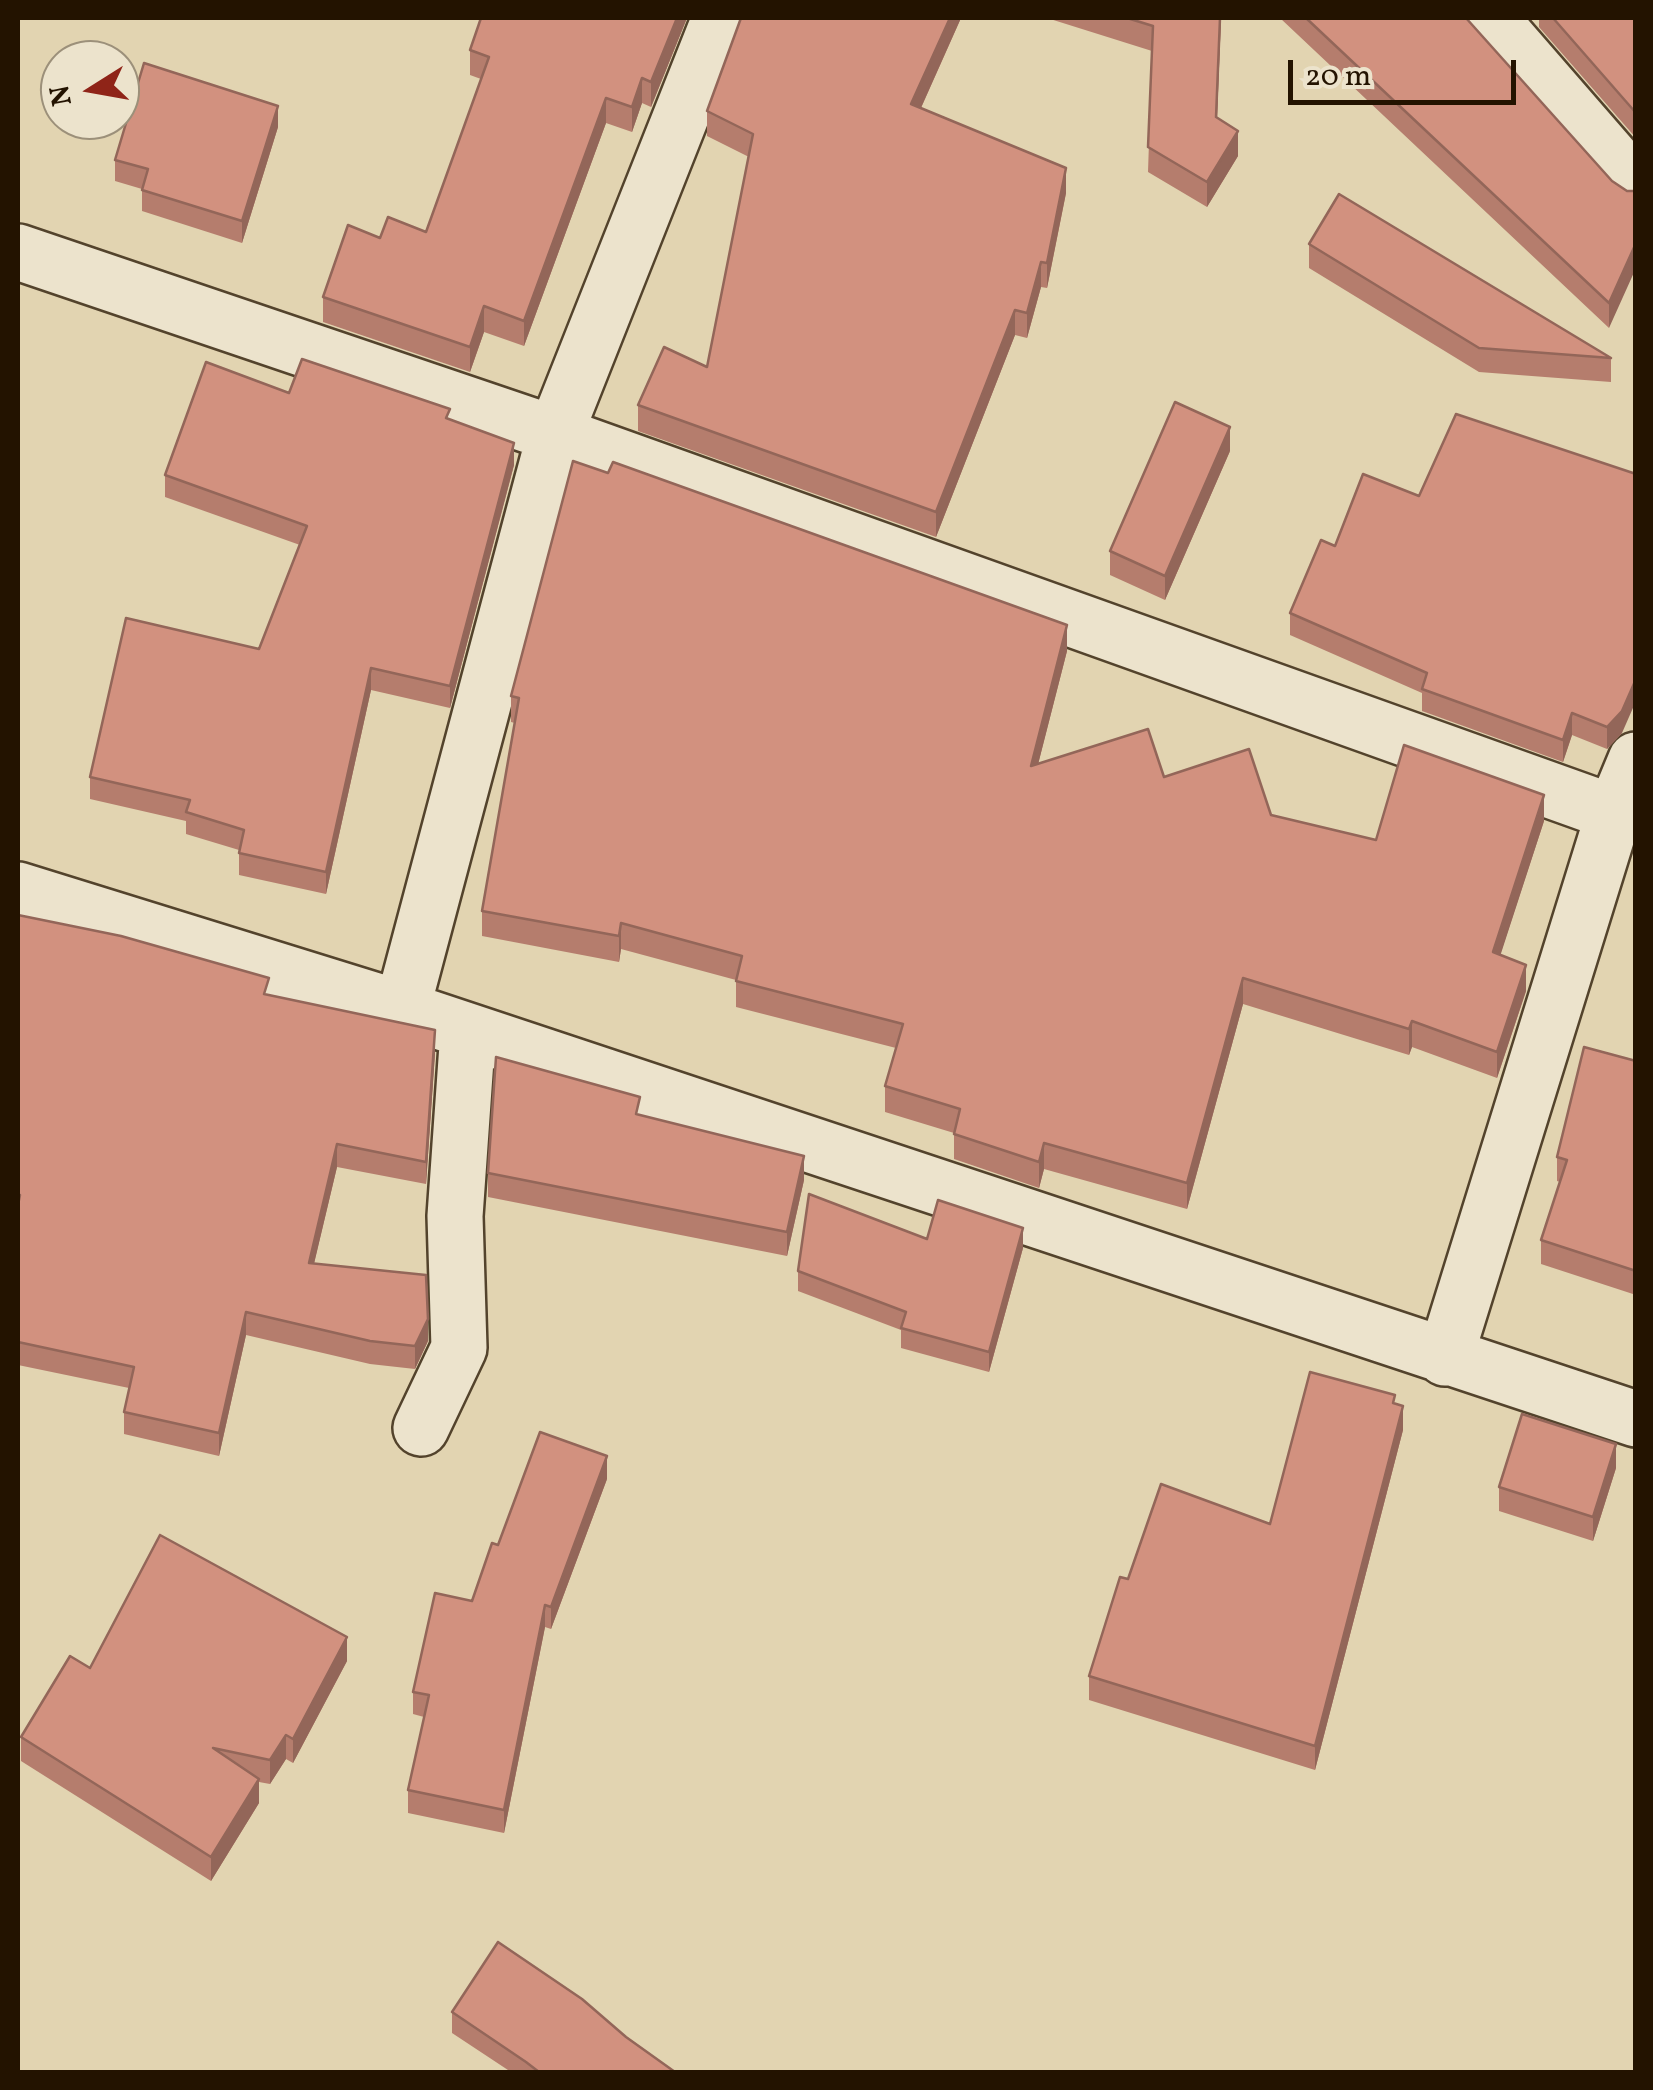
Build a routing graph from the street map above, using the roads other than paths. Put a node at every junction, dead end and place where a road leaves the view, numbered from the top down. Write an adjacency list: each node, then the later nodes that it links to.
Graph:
1 (720, 18): 5 (street)
2 (1490, 18): 3 (street)
3 (1636, 186)
4 (18, 252): 5 (street)
5 (555, 434): 7 (street); 9 (street)
6 (1636, 760): 7 (street)
7 (1614, 814): 11 (street)
8 (18, 890): 9 (street)
9 (402, 1009): 10 (street)
10 (468, 1031): 11 (street); 13 (street)
11 (1445, 1358): 12 (street)
12 (1636, 1419)
13 (421, 1428)

